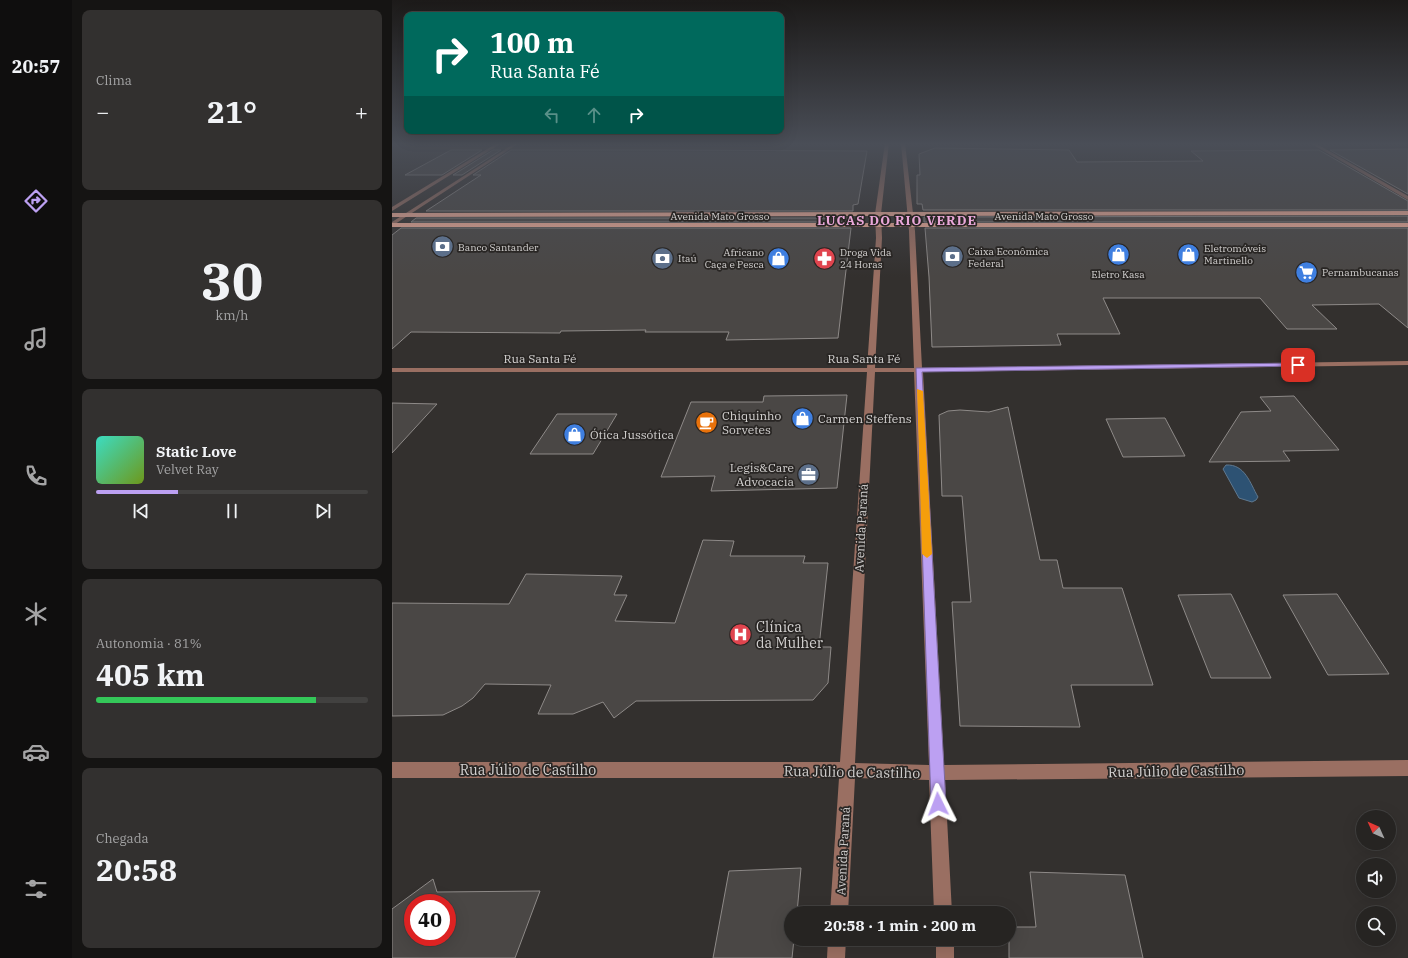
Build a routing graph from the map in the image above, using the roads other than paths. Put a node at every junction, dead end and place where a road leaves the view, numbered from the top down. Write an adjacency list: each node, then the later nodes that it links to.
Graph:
1 (427, 188): 7 (street)
2 (447, 188): 10 (street)
3 (882, 188): 12 (street, Avenida Paraná)
4 (908, 188): 11 (street)
5 (1390, 188): 6 (street)
6 (1408, 198)
7 (392, 209)
8 (1408, 213): 11 (main road, Avenida Mato Grosso)
9 (392, 215): 10 (main road, Avenida Mato Grosso)
10 (405, 215): 12 (main road, Avenida Mato Grosso); 13 (street)
11 (911, 219): 12 (main road, Avenida Mato Grosso); 12 (main road, Avenida Mato Grosso); 14 (main road, Avenida Mato Grosso); 18 (street)
12 (879, 220): 13 (main road, Avenida Mato Grosso); 17 (street, Avenida Paraná)
13 (392, 225)
14 (1408, 225)
15 (1408, 363): 18 (street, Rua Santa Fé)
16 (392, 370): 17 (street, Rua Santa Fé)
17 (870, 370): 18 (street, Rua Santa Fé); 21 (street, Avenida Paraná)
18 (918, 370): 22 (street)
19 (1408, 768): 22 (street, Rua Júlio de Castilho)
20 (392, 770): 21 (street, Rua Júlio de Castilho)
21 (847, 770): 22 (street, Rua Júlio de Castilho); 23 (street, Avenida Paraná)
22 (937, 773): 24 (street)
23 (839, 906)
24 (943, 906)
25 (837, 946): 27 (street)
26 (945, 946): 28 (street)
27 (836, 958)
28 (946, 958)

